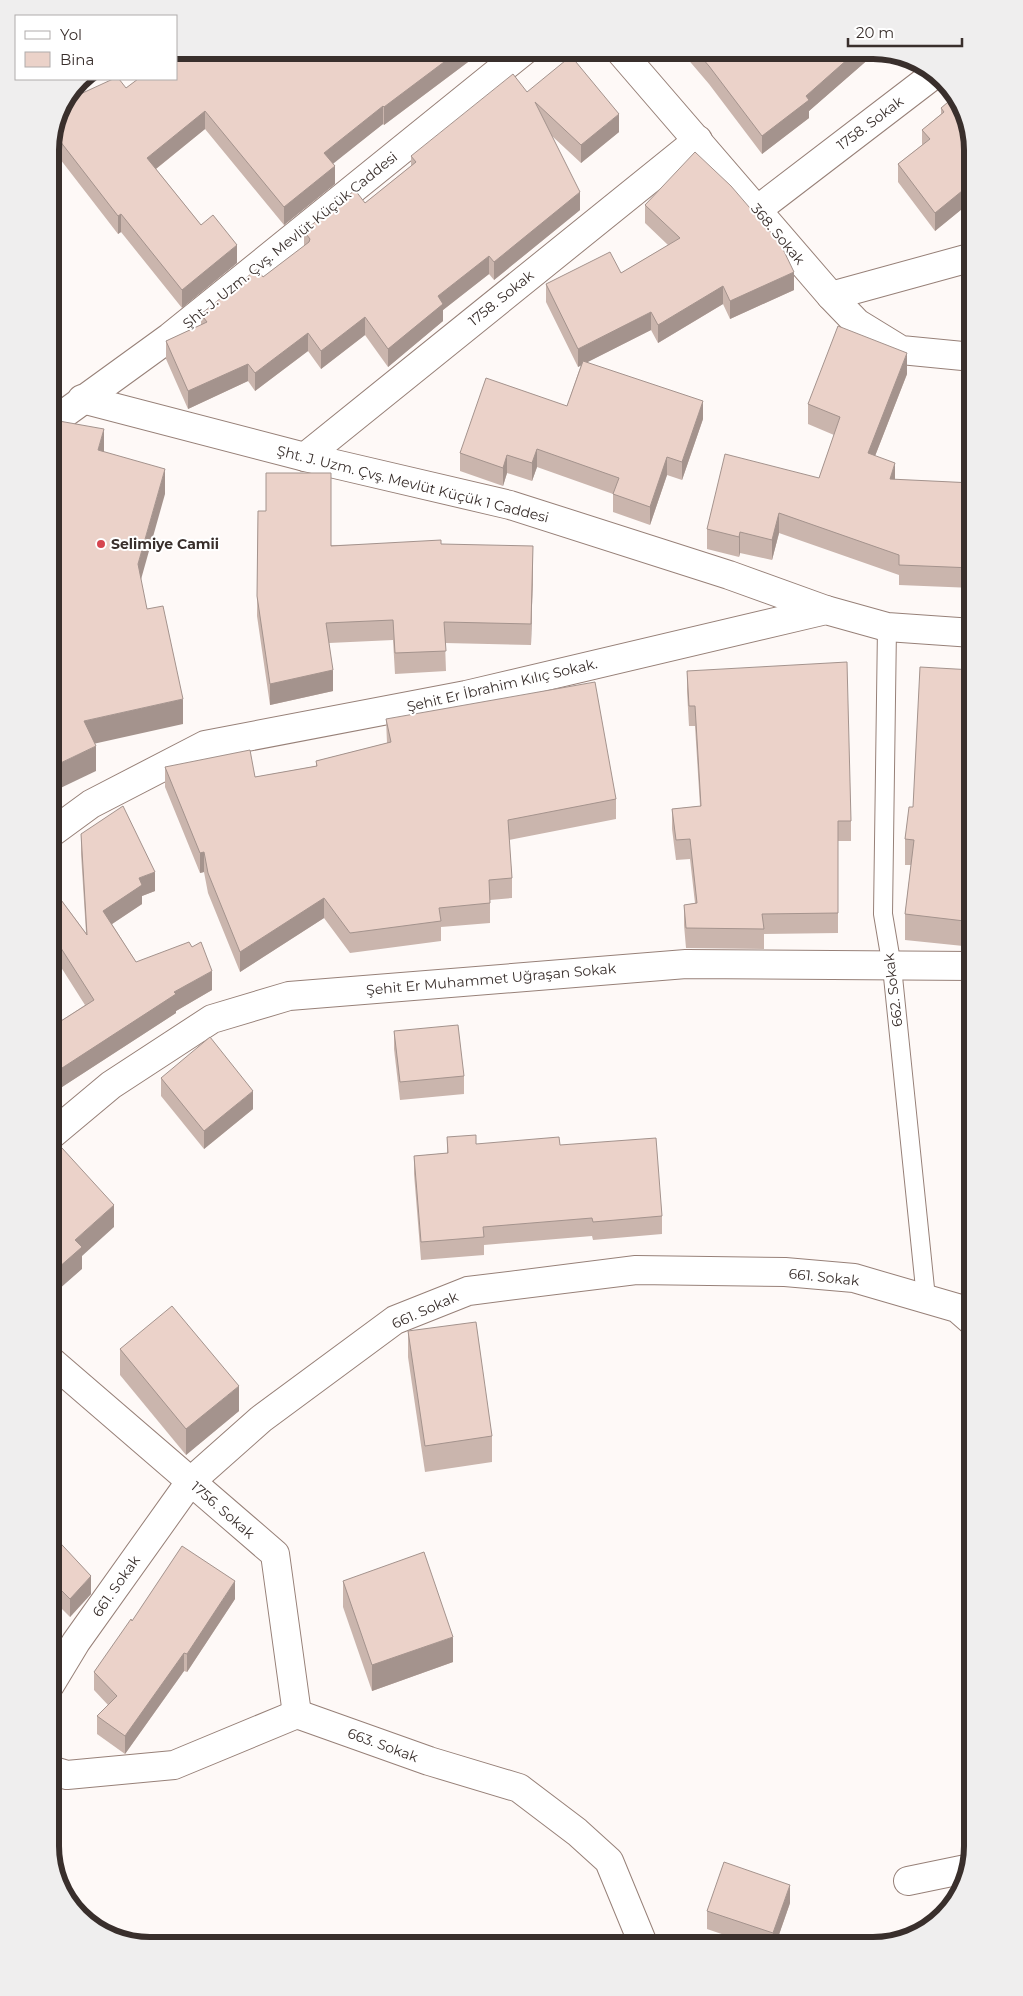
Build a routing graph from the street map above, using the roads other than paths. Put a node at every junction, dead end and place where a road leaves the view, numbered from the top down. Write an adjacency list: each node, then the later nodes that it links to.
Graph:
1 (514, 59): 9 (street, Şht. J. Uzm. Çvş. Mevlüt Küçük Caddesi)
2 (627, 59): 4 (street, 368. Sokak)
3 (929, 78): 5 (street, 1758. Sokak)
4 (698, 140): 5 (street, 368. Sokak); 11 (street, 1758. Sokak)
5 (757, 210): 7 (street, 368. Sokak)
6 (964, 259): 7 (street)
7 (831, 296): 8 (street, 368. Sokak)
8 (964, 356)
9 (82, 399): 10 (street, Şht. J. Uzm. Çvş. Mevlüt Küçük Caddesi); 11 (street, Şht. J. Uzm. Çvş. Mevlüt Küçük 1 Caddesi)
10 (59, 417)
11 (305, 457): 12 (street, Şht. J. Uzm. Çvş. Mevlüt Küçük 1 Caddesi)
12 (826, 610): 13 (street, Şehit Er İbrahim Kılıç Sokak.); 15 (street, Şehit Er İbrahim Kılıç Sokak.)
13 (887, 627): 14 (street, Şehit Er İbrahim Kılıç Sokak.); 16 (lane, 662. Sokak)
14 (964, 632)
15 (59, 827)
16 (892, 966): 17 (street, Şehit Er Muhammet Uğraşan Sokak); 18 (street, Şehit Er Muhammet Uğraşan Sokak); 19 (lane, 662. Sokak)
17 (964, 966)
18 (59, 1128)
19 (926, 1298): 20 (street); 22 (street, 661. Sokak)
20 (964, 1314)
21 (59, 1368): 22 (street, 1756. Sokak)
22 (190, 1482): 23 (street, 661. Sokak); 24 (street, 1756. Sokak)
23 (59, 1670)
24 (297, 1714): 25 (street); 28 (street, 663. Sokak)
25 (59, 1773)
26 (961, 1870): 27 (street)
27 (908, 1881)
28 (640, 1937)

